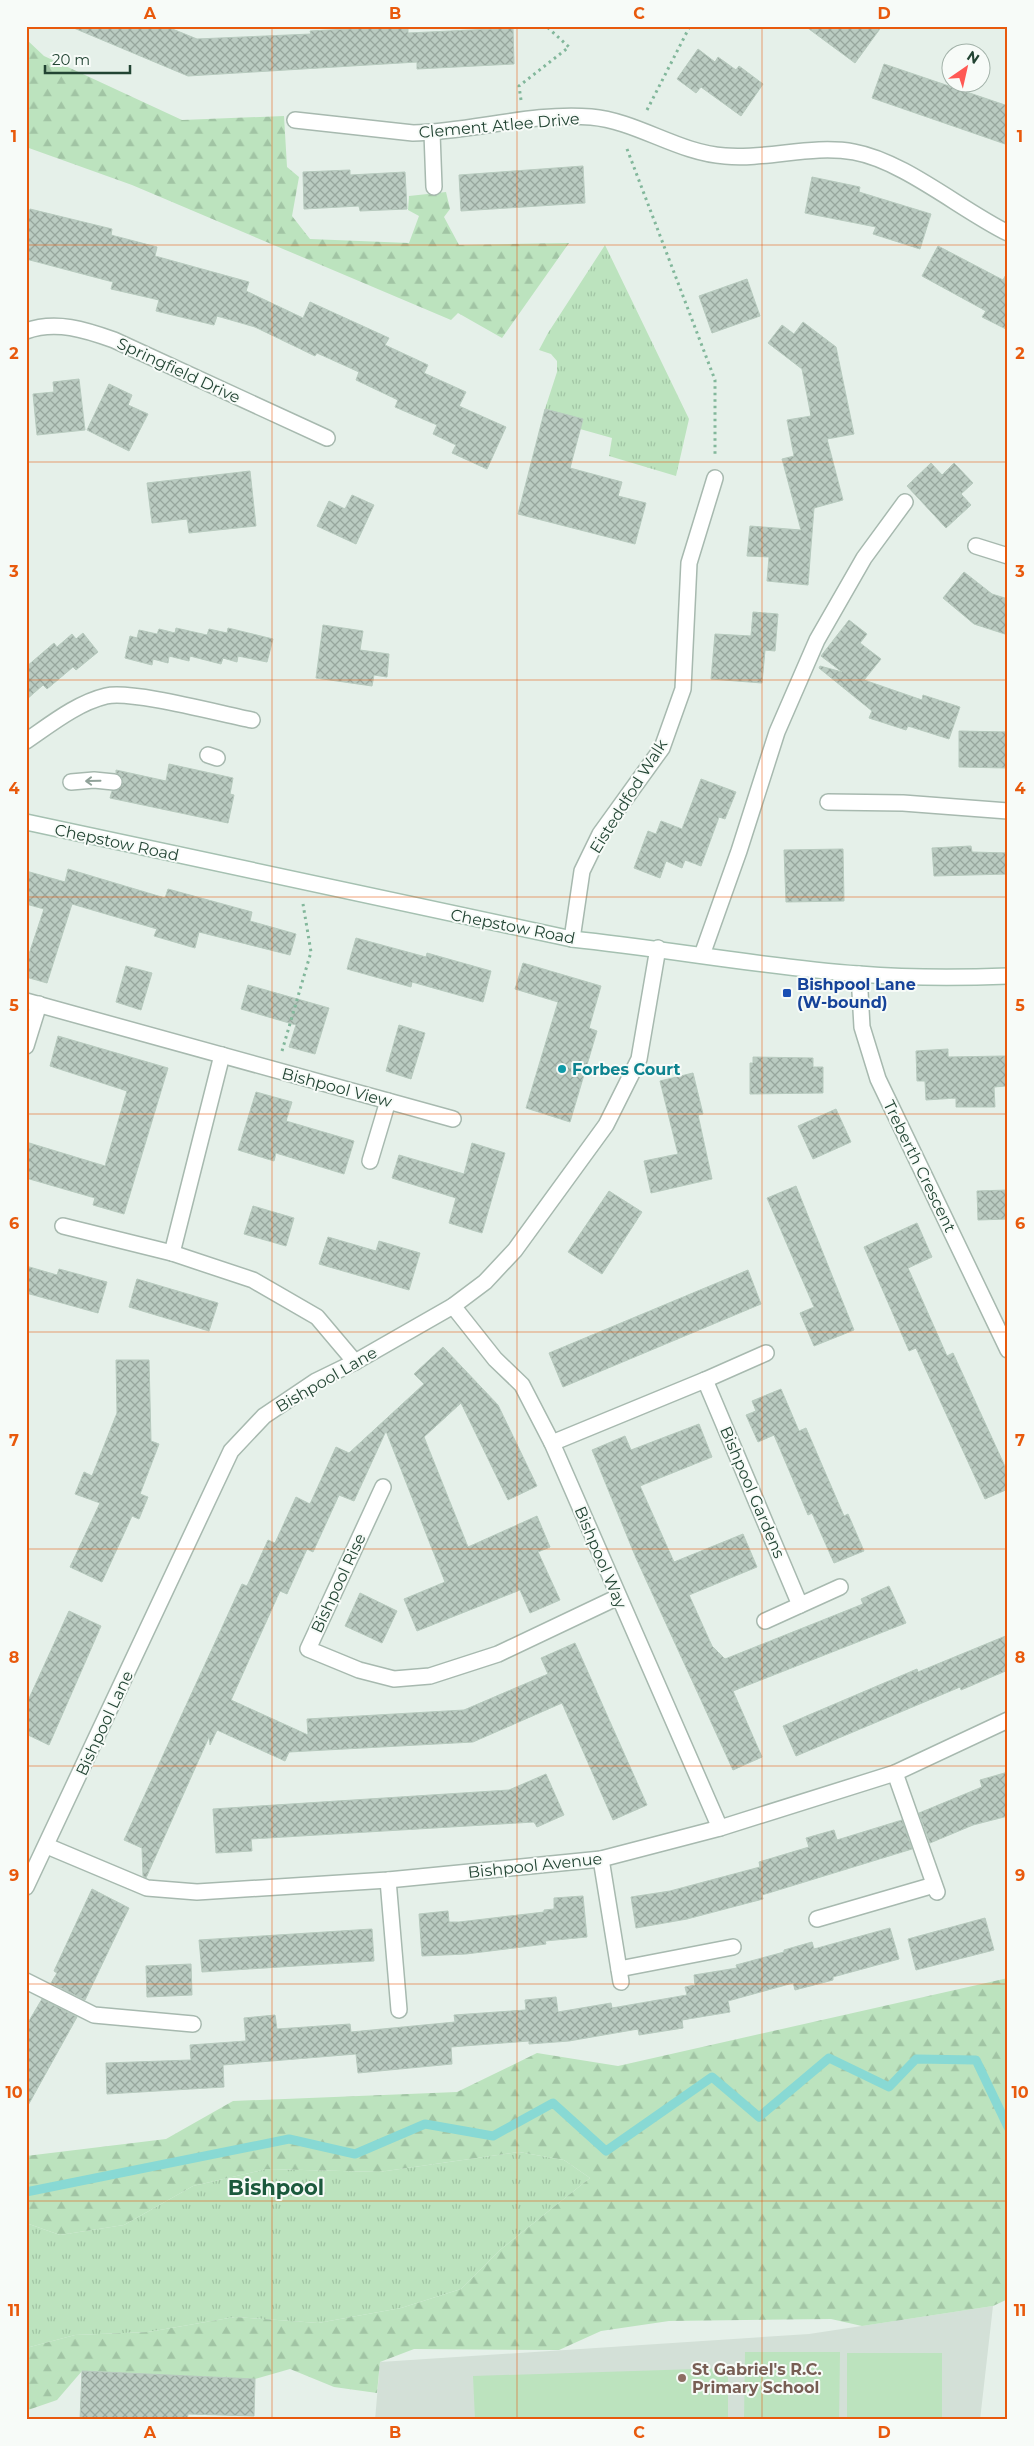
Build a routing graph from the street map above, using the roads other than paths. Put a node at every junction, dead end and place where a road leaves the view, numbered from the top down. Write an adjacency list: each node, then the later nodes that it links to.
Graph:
1 (295, 120): 2 (street, Clement Atlee Drive)
2 (432, 132): 3 (street); 4 (street, Clement Atlee Drive)
3 (434, 187)
4 (1008, 233)
5 (26, 330): 6 (street, Springfield Drive)
6 (327, 438)
7 (715, 478): 18 (street, Eisteddfod Walk)
8 (905, 502): 20 (street)
9 (976, 546): 10 (street)
10 (1008, 556)
11 (252, 720): 12 (street)
12 (26, 741)
13 (71, 782): 14 (street, one-way to 13)
14 (114, 782)
15 (828, 802): 16 (street)
16 (1008, 811)
17 (26, 822): 18 (street, Chepstow Road)
18 (572, 939): 19 (street, Chepstow Road)
19 (658, 948): 20 (street, Chepstow Road); 31 (street, Bishpool Lane)
20 (702, 955): 21 (street, Chepstow Road)
21 (859, 974): 22 (street, Chepstow Road); 32 (street, Treberth Crescent)
22 (1008, 976)
23 (32, 1003): 24 (street, Bishpool View); 25 (street, Bishpool View)
24 (26, 1046)
25 (222, 1055): 26 (street, Bishpool View); 30 (street)
26 (388, 1101): 27 (street, Bishpool View); 28 (street)
27 (452, 1119)
28 (370, 1161)
29 (63, 1226): 30 (street)
30 (172, 1253): 35 (street)
31 (453, 1306): 35 (street, Bishpool Lane); 37 (street, Bishpool Way)
32 (1003, 1328): 33 (street, Treberth Crescent)
33 (1008, 1350)
34 (766, 1353): 36 (street)
35 (355, 1362): 46 (street, Bishpool Lane)
36 (705, 1380): 37 (street); 41 (street, Bishpool Gardens)
37 (552, 1443): 40 (street, Bishpool Way)
38 (383, 1487): 40 (street, Bishpool Rise)
39 (840, 1587): 41 (street)
40 (618, 1597): 45 (street, Bishpool Way)
41 (800, 1605): 42 (street)
42 (765, 1621)
43 (1008, 1720): 44 (street, Bishpool Avenue)
44 (895, 1772): 45 (street, Bishpool Avenue); 50 (street)
45 (720, 1828): 47 (street, Bishpool Avenue)
46 (47, 1846): 48 (street, Bishpool Avenue); 49 (street, Bishpool Lane)
47 (602, 1859): 48 (street, Bishpool Avenue); 51 (street)
48 (388, 1880): 53 (street)
49 (26, 1887)
50 (817, 1919)
51 (733, 1947)
52 (26, 1981): 54 (street)
53 (398, 2010)
54 (193, 2024)

